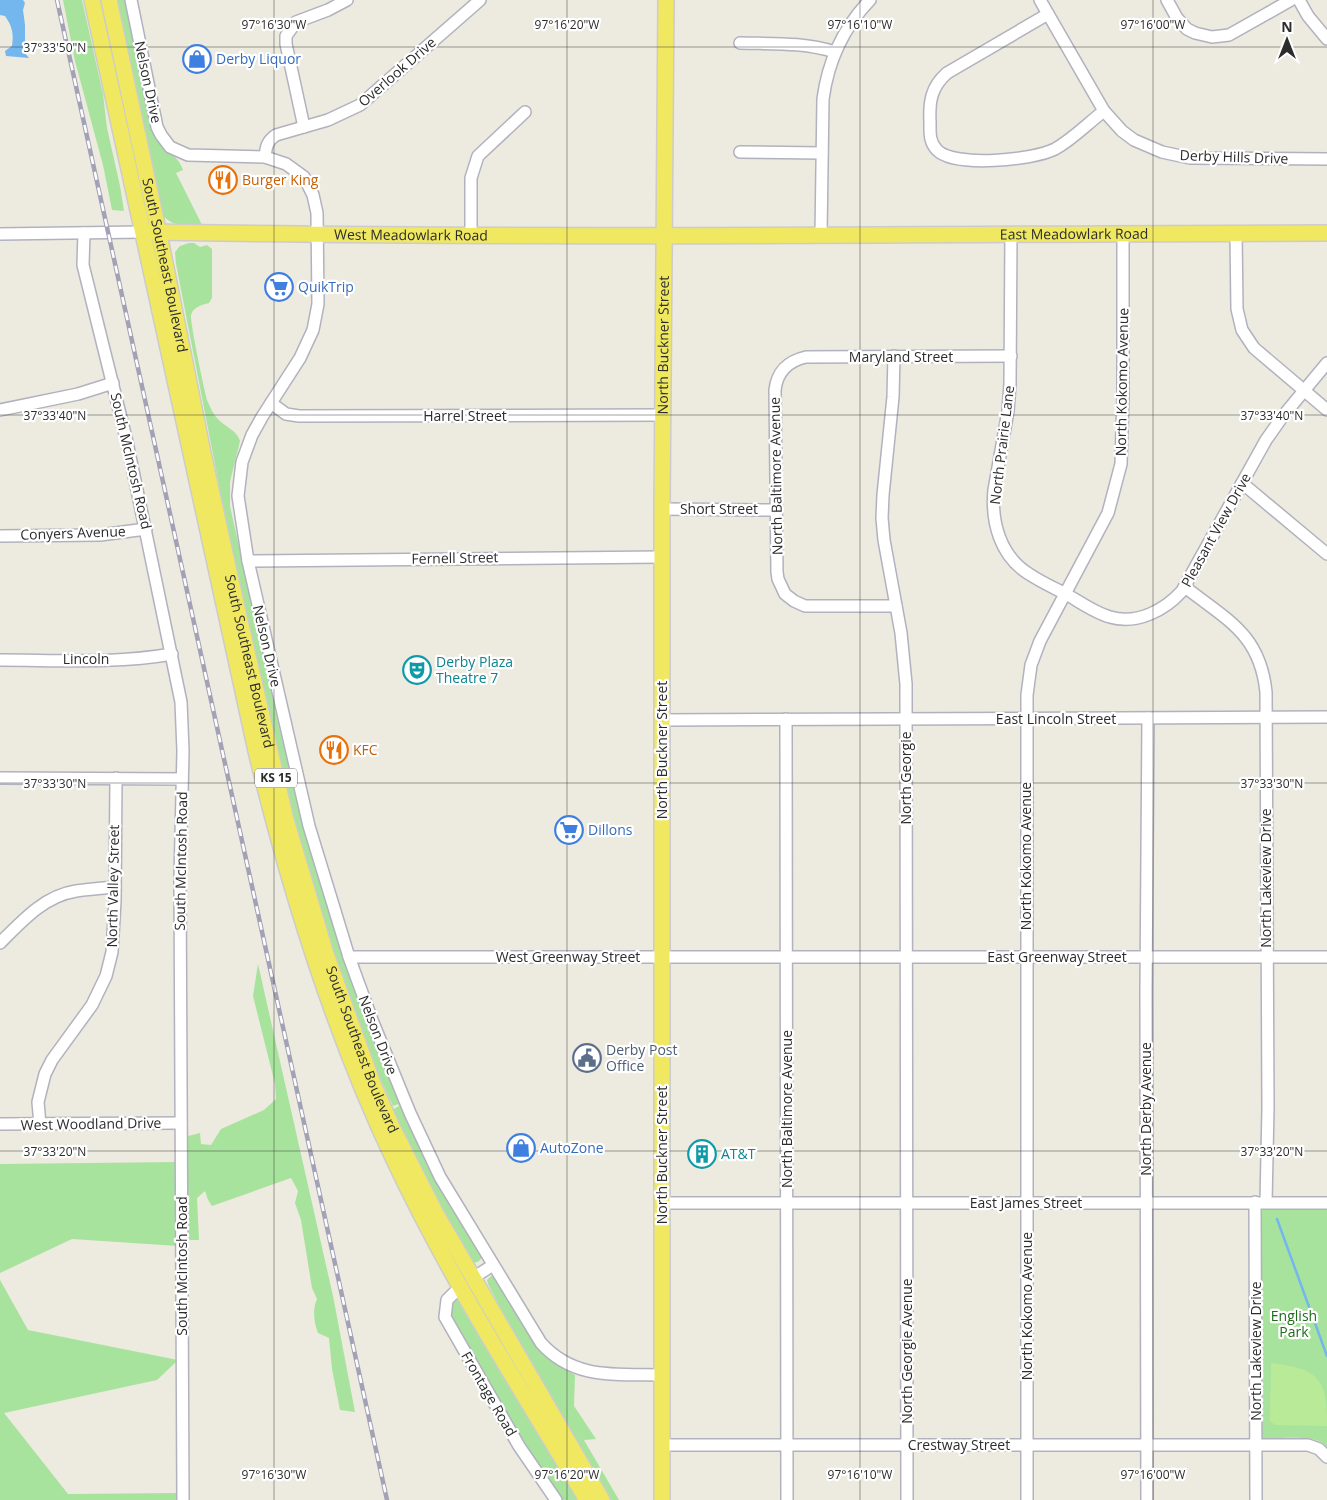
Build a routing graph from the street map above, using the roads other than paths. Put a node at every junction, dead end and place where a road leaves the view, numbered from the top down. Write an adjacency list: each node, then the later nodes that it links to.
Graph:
1 (92, 0): 23 (main road, South Southeast Boulevard / KS 15)
2 (109, 0): 24 (main road, South Southeast Boulevard / KS 15)
3 (131, 0): 21 (street, Nelson Drive)
4 (347, 0): 18 (street)
5 (480, 0): 18 (street, Overlook Drive)
6 (666, 0): 34 (main road, North Buckner Street)
7 (870, 0): 15 (street)
8 (1040, 0): 12 (street, Derby Hills Drive)
9 (1167, 0): 10 (street)
10 (1291, 0)
11 (1299, 0): 13 (street)
12 (1048, 14): 16 (street, Derby Hills Drive); 16 (street)
13 (1327, 39)
14 (740, 44): 15 (street)
15 (835, 52): 20 (street)
16 (1104, 111): 22 (street, Derby Hills Drive)
17 (525, 112): 33 (street)
18 (304, 126): 21 (street, Overlook Drive)
19 (740, 152): 20 (street)
20 (822, 153): 31 (street)
21 (264, 157): 32 (street, Nelson Drive)
22 (1327, 159)
23 (143, 232): 24 (main road, West Meadowlark Road); 25 (street, West Meadowlark Road); 89 (main road, South Southeast Boulevard / KS 15)
24 (159, 232): 32 (main road, West Meadowlark Road); 89 (main road, South Southeast Boulevard / KS 15)
25 (84, 233): 30 (street, West Meadowlark Road); 39 (street, South McIntosh Road)
26 (1011, 233): 27 (main road, East Meadowlark Road); 31 (main road, East Meadowlark Road); 36 (street, North Prairie Lane)
27 (1123, 233): 28 (main road, East Meadowlark Road); 54 (street, North Kokomo Avenue)
28 (1236, 233): 29 (main road, East Meadowlark Road); 40 (street)
29 (1327, 233)
30 (0, 234)
31 (822, 234): 34 (main road, West Meadowlark Road)
32 (318, 235): 33 (main road, West Meadowlark Road); 41 (street, Nelson Drive)
33 (471, 235): 34 (main road, West Meadowlark Road)
34 (664, 236): 44 (main road, North Buckner Street)
35 (894, 356): 36 (street, Maryland Street); 37 (street, Maryland Street); 55 (street, North Georgie)
36 (1011, 356): 54 (street, North Prairie Lane)
37 (792, 361): 47 (street, North Baltimore Avenue)
38 (1327, 363): 40 (street, Pleasant View Drive)
39 (113, 383): 42 (street); 48 (street, South McIntosh Road)
40 (1304, 390): 43 (street); 45 (street, Pleasant View Drive)
41 (271, 403): 44 (street, Harrel Street); 52 (street, Nelson Drive)
42 (0, 410)
43 (1327, 410)
44 (663, 415): 46 (main road, North Buckner Street)
45 (1242, 483): 50 (street); 53 (street, Pleasant View Drive)
46 (662, 509): 47 (street, Short Street); 51 (main road, North Buckner Street)
47 (776, 510): 55 (street, North Baltimore Avenue)
48 (146, 529): 49 (street, Conyers Avenue); 56 (street, South McIntosh Road)
49 (0, 536)
50 (1327, 554)
51 (662, 556): 52 (street, Fernell Street); 64 (main road, North Buckner Street)
52 (248, 561): 70 (street, Nelson Drive)
53 (1185, 587): 54 (street, Pleasant View Drive); 60 (street, North Lakeview Drive)
54 (1065, 594): 63 (street, North Kokomo Avenue)
55 (896, 606): 62 (street, North Georgie)
56 (172, 654): 57 (street, Lincoln); 67 (street, South McIntosh Road)
57 (0, 660)
58 (1327, 717): 60 (street, East Lincoln Street)
59 (1148, 718): 60 (street, East Lincoln Street); 63 (street, East Lincoln Street); 77 (street, North Derby Avenue)
60 (1266, 718): 74 (street, North Lakeview Drive)
61 (786, 719): 62 (street, East Lincoln Street); 64 (street, East Lincoln Street); 71 (street, North Baltimore Avenue)
62 (906, 719): 63 (street, East Lincoln Street); 72 (street, North Georgie)
63 (1027, 719): 73 (street, North Kokomo Avenue)
64 (662, 720): 76 (main road, North Buckner Street)
65 (0, 778): 66 (street)
66 (116, 778): 67 (street); 68 (street, North Valley Street)
67 (182, 779): 78 (street, South McIntosh Road)
68 (115, 887): 69 (street); 80 (street, North Valley Street)
69 (0, 943)
70 (349, 957): 76 (street, West Greenway Street); 88 (street, Nelson Drive)
71 (787, 957): 72 (street, East Greenway Street); 76 (street, West Greenway Street); 84 (street, North Baltimore Avenue)
72 (906, 957): 73 (street, East Greenway Street); 85 (street, North Georgie)
73 (1026, 957): 77 (street, East Greenway Street); 86 (street, North Kokomo Avenue)
74 (1266, 957): 75 (street, East Greenway Street); 77 (street, East Greenway Street); 81 (street, North Lakeview Drive)
75 (1327, 957)
76 (662, 958): 83 (main road, North Buckner Street)
77 (1146, 958): 87 (street, North Derby Avenue)
78 (181, 1123): 80 (street, West Woodland Drive); 98 (street, South McIntosh Road)
79 (0, 1124): 80 (street, West Woodland Drive)
80 (40, 1125)
81 (1261, 1202): 82 (street, East James Street); 87 (street, East James Street); 96 (street, North Lakeview Drive)
82 (1327, 1202)
83 (662, 1203): 84 (street, East James Street); 90 (main road, North Buckner Street)
84 (787, 1203): 85 (street, East James Street); 92 (street, North Baltimore Avenue)
85 (907, 1203): 86 (street, East James Street); 93 (street, North Georgie Avenue)
86 (1027, 1203): 87 (street, East James Street); 94 (street, North Kokomo Avenue)
87 (1146, 1203): 95 (street, North Derby Avenue)
88 (494, 1265): 89 (street); 90 (street, Nelson Drive)
89 (467, 1283): 99 (street, Frontage Road); 100 (main road, South Southeast Boulevard / KS 15); 101 (main road, South Southeast Boulevard / KS 15)
90 (662, 1375): 91 (main road, North Buckner Street)
91 (662, 1445): 92 (street, Crestway Street); 102 (main road, North Buckner Street)
92 (788, 1445): 93 (street, Crestway Street); 103 (street, North Baltimore Avenue)
93 (907, 1445): 94 (street, Crestway Street); 104 (street, North Georgie Avenue)
94 (1027, 1445): 95 (street, Crestway Street); 105 (street, North Kokomo Avenue)
95 (1147, 1445): 96 (street, Crestway Street); 106 (street, North Derby Avenue)
96 (1256, 1445): 97 (street, Crestway Street); 107 (street, North Lakeview Drive)
97 (1323, 1453)
98 (183, 1500)
99 (556, 1500)
100 (587, 1500)
101 (602, 1500)
102 (662, 1500)
103 (788, 1500)
104 (907, 1500)
105 (1027, 1500)
106 (1147, 1500)
107 (1256, 1500)

